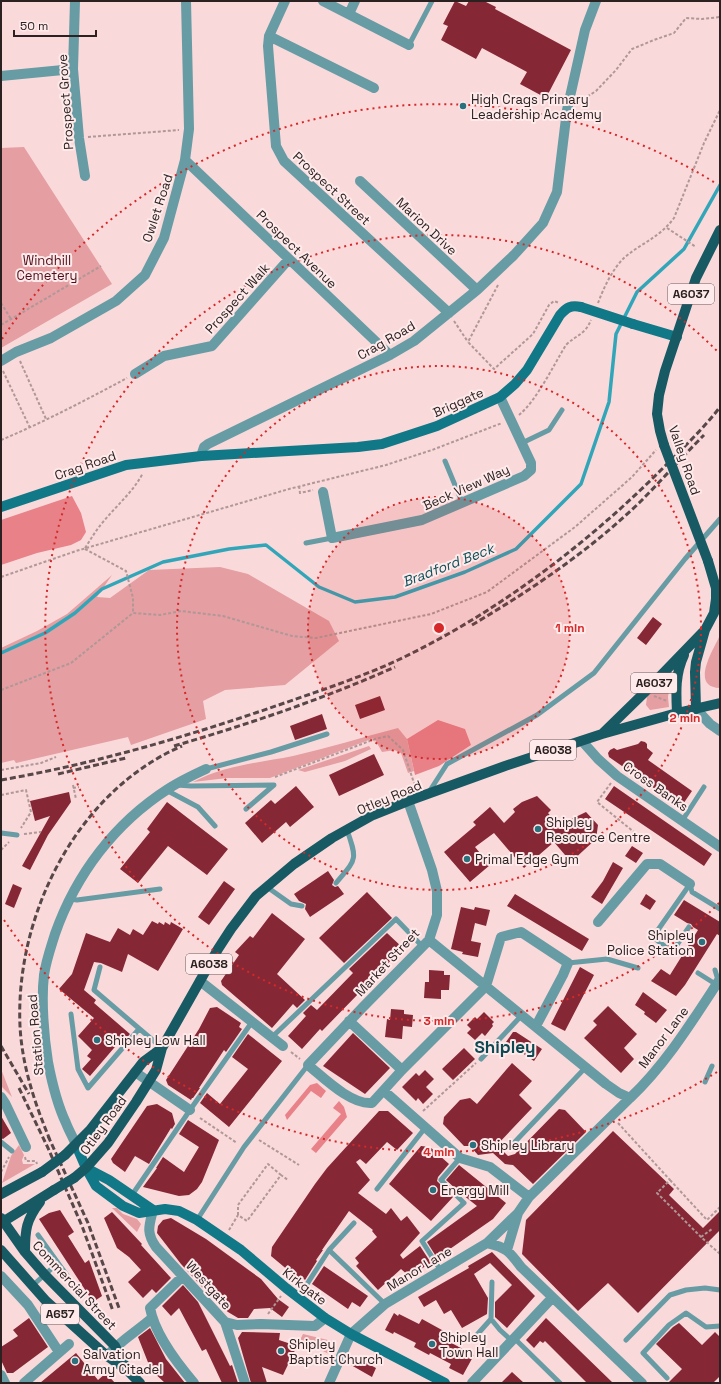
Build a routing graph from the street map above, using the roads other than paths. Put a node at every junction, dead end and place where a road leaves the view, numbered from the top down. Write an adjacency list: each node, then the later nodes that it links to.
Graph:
1 (75, 1): 11 (street, Prospect Grove)
2 (186, 1): 14 (street, Owlet Road)
3 (285, 1): 9 (street, Prospect Street)
4 (324, 1): 8 (street)
5 (355, 1): 8 (street)
6 (432, 1): 10 (lane)
7 (596, 1): 19 (street, Crag Road)
8 (349, 14): 10 (street)
9 (270, 36): 13 (street); 20 (street, Prospect Street)
10 (410, 45)
11 (73, 69): 12 (street); 15 (street, Prospect Grove)
12 (1, 76)
13 (374, 88)
14 (186, 160): 18 (street, Prospect Avenue); 23 (street, Owlet Road)
15 (85, 176)
16 (360, 181): 19 (street, Marion Drive)
17 (720, 230): 21 (main road, Valley Road / A6037)
18 (289, 259): 22 (street, Prospect Avenue); 24 (street, Prospect Walk)
19 (477, 290): 20 (street, Crag Road)
20 (449, 313): 22 (street, Crag Road)
21 (677, 337): 25 (main road, Briggate, bridge); 36 (main road, Valley Road / A6037, bridge)
22 (390, 355): 28 (street, Crag Road)
23 (1, 361)
24 (135, 374)
25 (500, 397): 27 (street, Beck View Way); 28 (main road, Briggate)
26 (562, 410): 27 (lane)
27 (522, 443): 31 (street, Beck View Way)
28 (201, 456): 32 (main road, Crag Road)
29 (445, 461): 31 (lane)
30 (323, 492): 34 (street)
31 (462, 502): 34 (street, Beck View Way)
32 (1, 507)
33 (720, 519): 48 (lane)
34 (332, 538): 35 (lane)
35 (306, 543)
36 (705, 630): 37 (main road, Valley Road / A6037); 39 (main road, Valley Road / A6037)
37 (686, 649): 40 (main road, Valley Road / A6037); 43 (main road, Valley Road / A6037)
38 (720, 703): 39 (main road, Otley Road / A6038)
39 (696, 709): 40 (main road, Otley Road / A6038); 41 (street)
40 (676, 713): 43 (main road, Otley Road / A6038)
41 (720, 731)
42 (327, 734): 45 (lane)
43 (602, 734): 44 (main road, Otley Road / A6038)
44 (582, 740): 48 (main road, Otley Road / A6038); 51 (street, Cross Banks)
45 (206, 769): 46 (street, Station Road)
46 (170, 787): 50 (lane); 52 (lane); 61 (street, Station Road)
47 (704, 787): 51 (lane)
48 (423, 796): 49 (main road, Otley Road / A6038)
49 (408, 802): 53 (main road, Otley Road / A6038); 66 (street, Market Street)
50 (246, 810)
51 (682, 821): 56 (street, Cross Banks)
52 (215, 826)
53 (347, 830): 57 (lane); 59 (main road, Otley Road / A6038)
54 (1, 833): 55 (lane)
55 (17, 835)
56 (720, 846)
57 (336, 883)
58 (690, 884): 63 (lane); 64 (street); 65 (lane)
59 (267, 887): 62 (lane); 72 (main road, Otley Road / A6038)
60 (160, 889): 61 (lane)
61 (70, 899): 98 (street, Station Road)
62 (302, 906)
63 (720, 909)
64 (598, 922)
65 (689, 927)
66 (426, 943): 73 (street); 77 (street, Market Street); 81 (lane)
67 (568, 963): 69 (lane); 73 (street); 79 (street)
68 (100, 967): 80 (lane)
69 (638, 968)
70 (715, 970): 74 (lane)
71 (698, 973): 74 (lane)
72 (200, 981): 78 (street); 83 (main road, Otley Road / A6038)
73 (486, 986): 76 (street); 88 (street)
74 (718, 986): 94 (street, Manor Lane)
75 (71, 1014): 80 (lane)
76 (522, 1015): 79 (street); 84 (lane)
77 (350, 1021): 85 (street, Market Street); 88 (street)
78 (252, 1022): 81 (street); 95 (lane)
79 (536, 1026): 87 (street)
80 (139, 1029): 83 (lane)
81 (272, 1037): 82 (street)
82 (283, 1046)
83 (162, 1048): 89 (main road, Otley Road / A6038); 90 (main road, Otley Road / A6038)
84 (481, 1059)
85 (308, 1065): 92 (street); 111 (lane, Market Street)
86 (712, 1066): 91 (lane)
87 (586, 1067): 94 (street); 99 (lane)
88 (402, 1070): 92 (street)
89 (135, 1072): 90 (street); 98 (main road, Otley Road / A6038)
90 (149, 1082): 95 (street); 103 (main road, Otley Road / A6038)
91 (705, 1082)
92 (384, 1091): 96 (street)
93 (1, 1097): 100 (street)
94 (630, 1098): 108 (street, Manor Lane)
95 (190, 1110): 106 (lane)
96 (425, 1128): 102 (street); 104 (lane)
97 (1, 1142): 101 (lane)
98 (76, 1145): 103 (main road, Kirkgate); 105 (main road, Otley Road / A6038, bridge)
99 (510, 1147)
100 (29, 1149)
101 (12, 1151)
102 (460, 1158): 108 (street); 121 (lane)
103 (86, 1168): 106 (main road); 107 (main road, Otley Road / A6038, bridge); 109 (main road, Kirkgate)
104 (377, 1189)
105 (1, 1194)
106 (132, 1195): 109 (main road)
107 (44, 1197): 112 (main road, Otley Road / A6038); 119 (main road)
108 (529, 1197): 110 (street, Manor Lane)
109 (153, 1210): 111 (main road, Kirkgate); 124 (street, Westgate)
110 (518, 1213): 115 (street, Manor Lane); 118 (street)
111 (197, 1220): 129 (main road, Kirkgate)
112 (2, 1221): 119 (main road, Commercial Street / A657)
113 (354, 1223): 117 (lane)
114 (38, 1235): 120 (lane)
115 (487, 1243): 118 (street); 121 (street, Manor Lane)
116 (1, 1250): 127 (main road, Commercial Street / A657)
117 (330, 1250): 129 (lane); 131 (lane)
118 (508, 1250): 130 (street)
119 (25, 1252): 122 (main road, Commercial Street / A657)
120 (58, 1262): 122 (lane); 125 (lane)
121 (441, 1271): 131 (street, Manor Lane)
122 (45, 1275): 127 (lane); 142 (main road, Commercial Street / A657)
123 (1, 1276): 143 (street)
124 (183, 1276): 132 (street); 135 (street, Westgate)
125 (69, 1278)
126 (492, 1282): 134 (lane)
127 (32, 1286): 144 (main road, Commercial Street / A657)
128 (720, 1290): 140 (lane)
129 (298, 1298): 133 (main road, Kirkgate)
130 (552, 1298): 139 (street); 158 (street)
131 (385, 1304): 137 (street, Manor Lane)
132 (152, 1318): 142 (street); 152 (street)
133 (325, 1318): 135 (street); 137 (main road, Kirkgate)
134 (491, 1319): 138 (lane); 139 (lane)
135 (225, 1322): 153 (street, Westgate)
136 (720, 1326): 147 (lane)
137 (351, 1334): 154 (street); 155 (main road, Kirkgate)
138 (475, 1337)
139 (513, 1339): 156 (street); 157 (lane)
140 (626, 1340)
141 (69, 1344): 143 (street)
142 (115, 1346): 144 (street); 145 (main road, Commercial Street / A657)
143 (59, 1352): 149 (street)
144 (107, 1356): 145 (main road, Commercial Street / A657)
145 (127, 1370): 150 (lane); 151 (main road, Commercial Street / A657)
146 (1, 1375): 148 (street)
147 (667, 1378)
148 (5, 1383)
149 (24, 1383)
150 (133, 1383)
151 (140, 1383)
152 (194, 1383)
153 (244, 1383)
154 (329, 1383)
155 (445, 1383)
156 (472, 1383)
157 (560, 1383)
158 (642, 1383)

